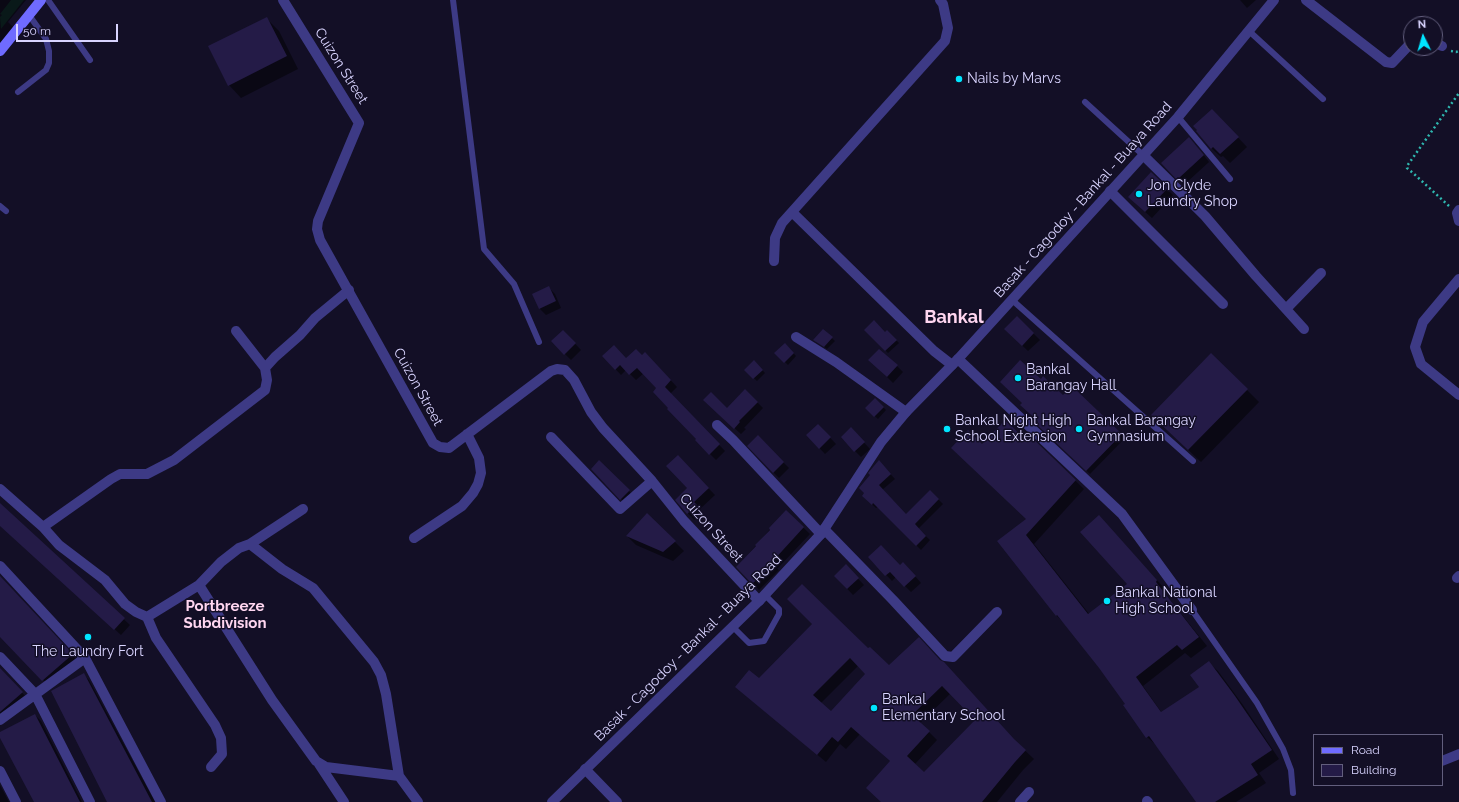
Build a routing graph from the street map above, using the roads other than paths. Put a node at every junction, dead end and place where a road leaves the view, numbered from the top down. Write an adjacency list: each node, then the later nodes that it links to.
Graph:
1 (41, 0): 8 (main road)
2 (48, 0): 12 (lane)
3 (283, 0): 26 (street, Cuizon Street)
4 (452, 0): 33 (lane)
5 (940, 0): 22 (street)
6 (1274, 0): 9 (street, Basak - Cagodoy - Bankal - Buaya Road)
7 (1306, 0): 11 (street)
8 (29, 15): 10 (main road); 13 (lane)
9 (1249, 31): 14 (lane); 16 (street, Basak - Cagodoy - Bankal - Buaya Road)
10 (0, 51)
11 (1403, 51)
12 (90, 60)
13 (18, 92)
14 (1323, 98)
15 (1085, 102): 17 (lane)
16 (1178, 117): 17 (street, Basak - Cagodoy - Bankal - Buaya Road); 18 (lane)
17 (1144, 155): 19 (street, Basak - Cagodoy - Bankal - Buaya Road); 29 (street)
18 (1230, 179)
19 (1110, 191): 27 (street, Basak - Cagodoy - Bankal - Buaya Road); 28 (street)
20 (0, 206): 21 (lane)
21 (6, 211)
22 (792, 212): 23 (street); 34 (street)
23 (774, 262)
24 (1321, 273): 29 (street)
25 (1459, 280): 36 (street)
26 (349, 290): 35 (street); 39 (street, Cuizon Street)
27 (1011, 299): 34 (street, Basak - Cagodoy - Bankal - Buaya Road); 41 (lane)
28 (1223, 304)
29 (1286, 309): 30 (street)
30 (1304, 329)
31 (236, 331): 35 (street)
32 (796, 336): 37 (street)
33 (539, 342)
34 (955, 362): 37 (street, Basak - Cagodoy - Bankal - Buaya Road); 52 (street)
35 (265, 368): 45 (street)
36 (1459, 395)
37 (906, 412): 46 (street, Basak - Cagodoy - Bankal - Buaya Road)
38 (717, 425): 46 (street)
39 (467, 434): 42 (street, Cuizon Street); 47 (street)
40 (551, 437): 42 (street)
41 (1193, 461)
42 (652, 481): 51 (street, Cuizon Street)
43 (0, 489): 45 (street)
44 (302, 509): 48 (street)
45 (43, 527): 54 (street)
46 (822, 532): 51 (street, Basak - Cagodoy - Bankal - Buaya Road); 53 (street)
47 (414, 538)
48 (250, 544): 50 (street); 66 (street)
49 (0, 566): 57 (street)
50 (199, 585): 54 (street); 62 (street)
51 (762, 598): 55 (street, Basak - Cagodoy - Bankal - Buaya Road); 55 (lane)
52 (1192, 610): 68 (lane)
53 (997, 612)
54 (147, 617): 63 (street)
55 (733, 627): 64 (street, Basak - Cagodoy - Bankal - Buaya Road)
56 (0, 657): 58 (street)
57 (85, 658): 58 (street); 71 (street)
58 (35, 694): 59 (street); 70 (street)
59 (0, 720)
60 (1459, 754): 61 (street)
61 (1443, 761)
62 (319, 764): 66 (street); 72 (street)
63 (212, 767)
64 (585, 769): 74 (street, Basak - Cagodoy - Bankal - Buaya Road); 75 (street)
65 (0, 771): 69 (street)
66 (399, 776): 73 (street)
67 (1029, 792): 76 (street)
68 (1293, 793)
69 (16, 802)
70 (90, 802)
71 (161, 802)
72 (344, 802)
73 (418, 802)
74 (552, 802)
75 (617, 802)
76 (1020, 802)

